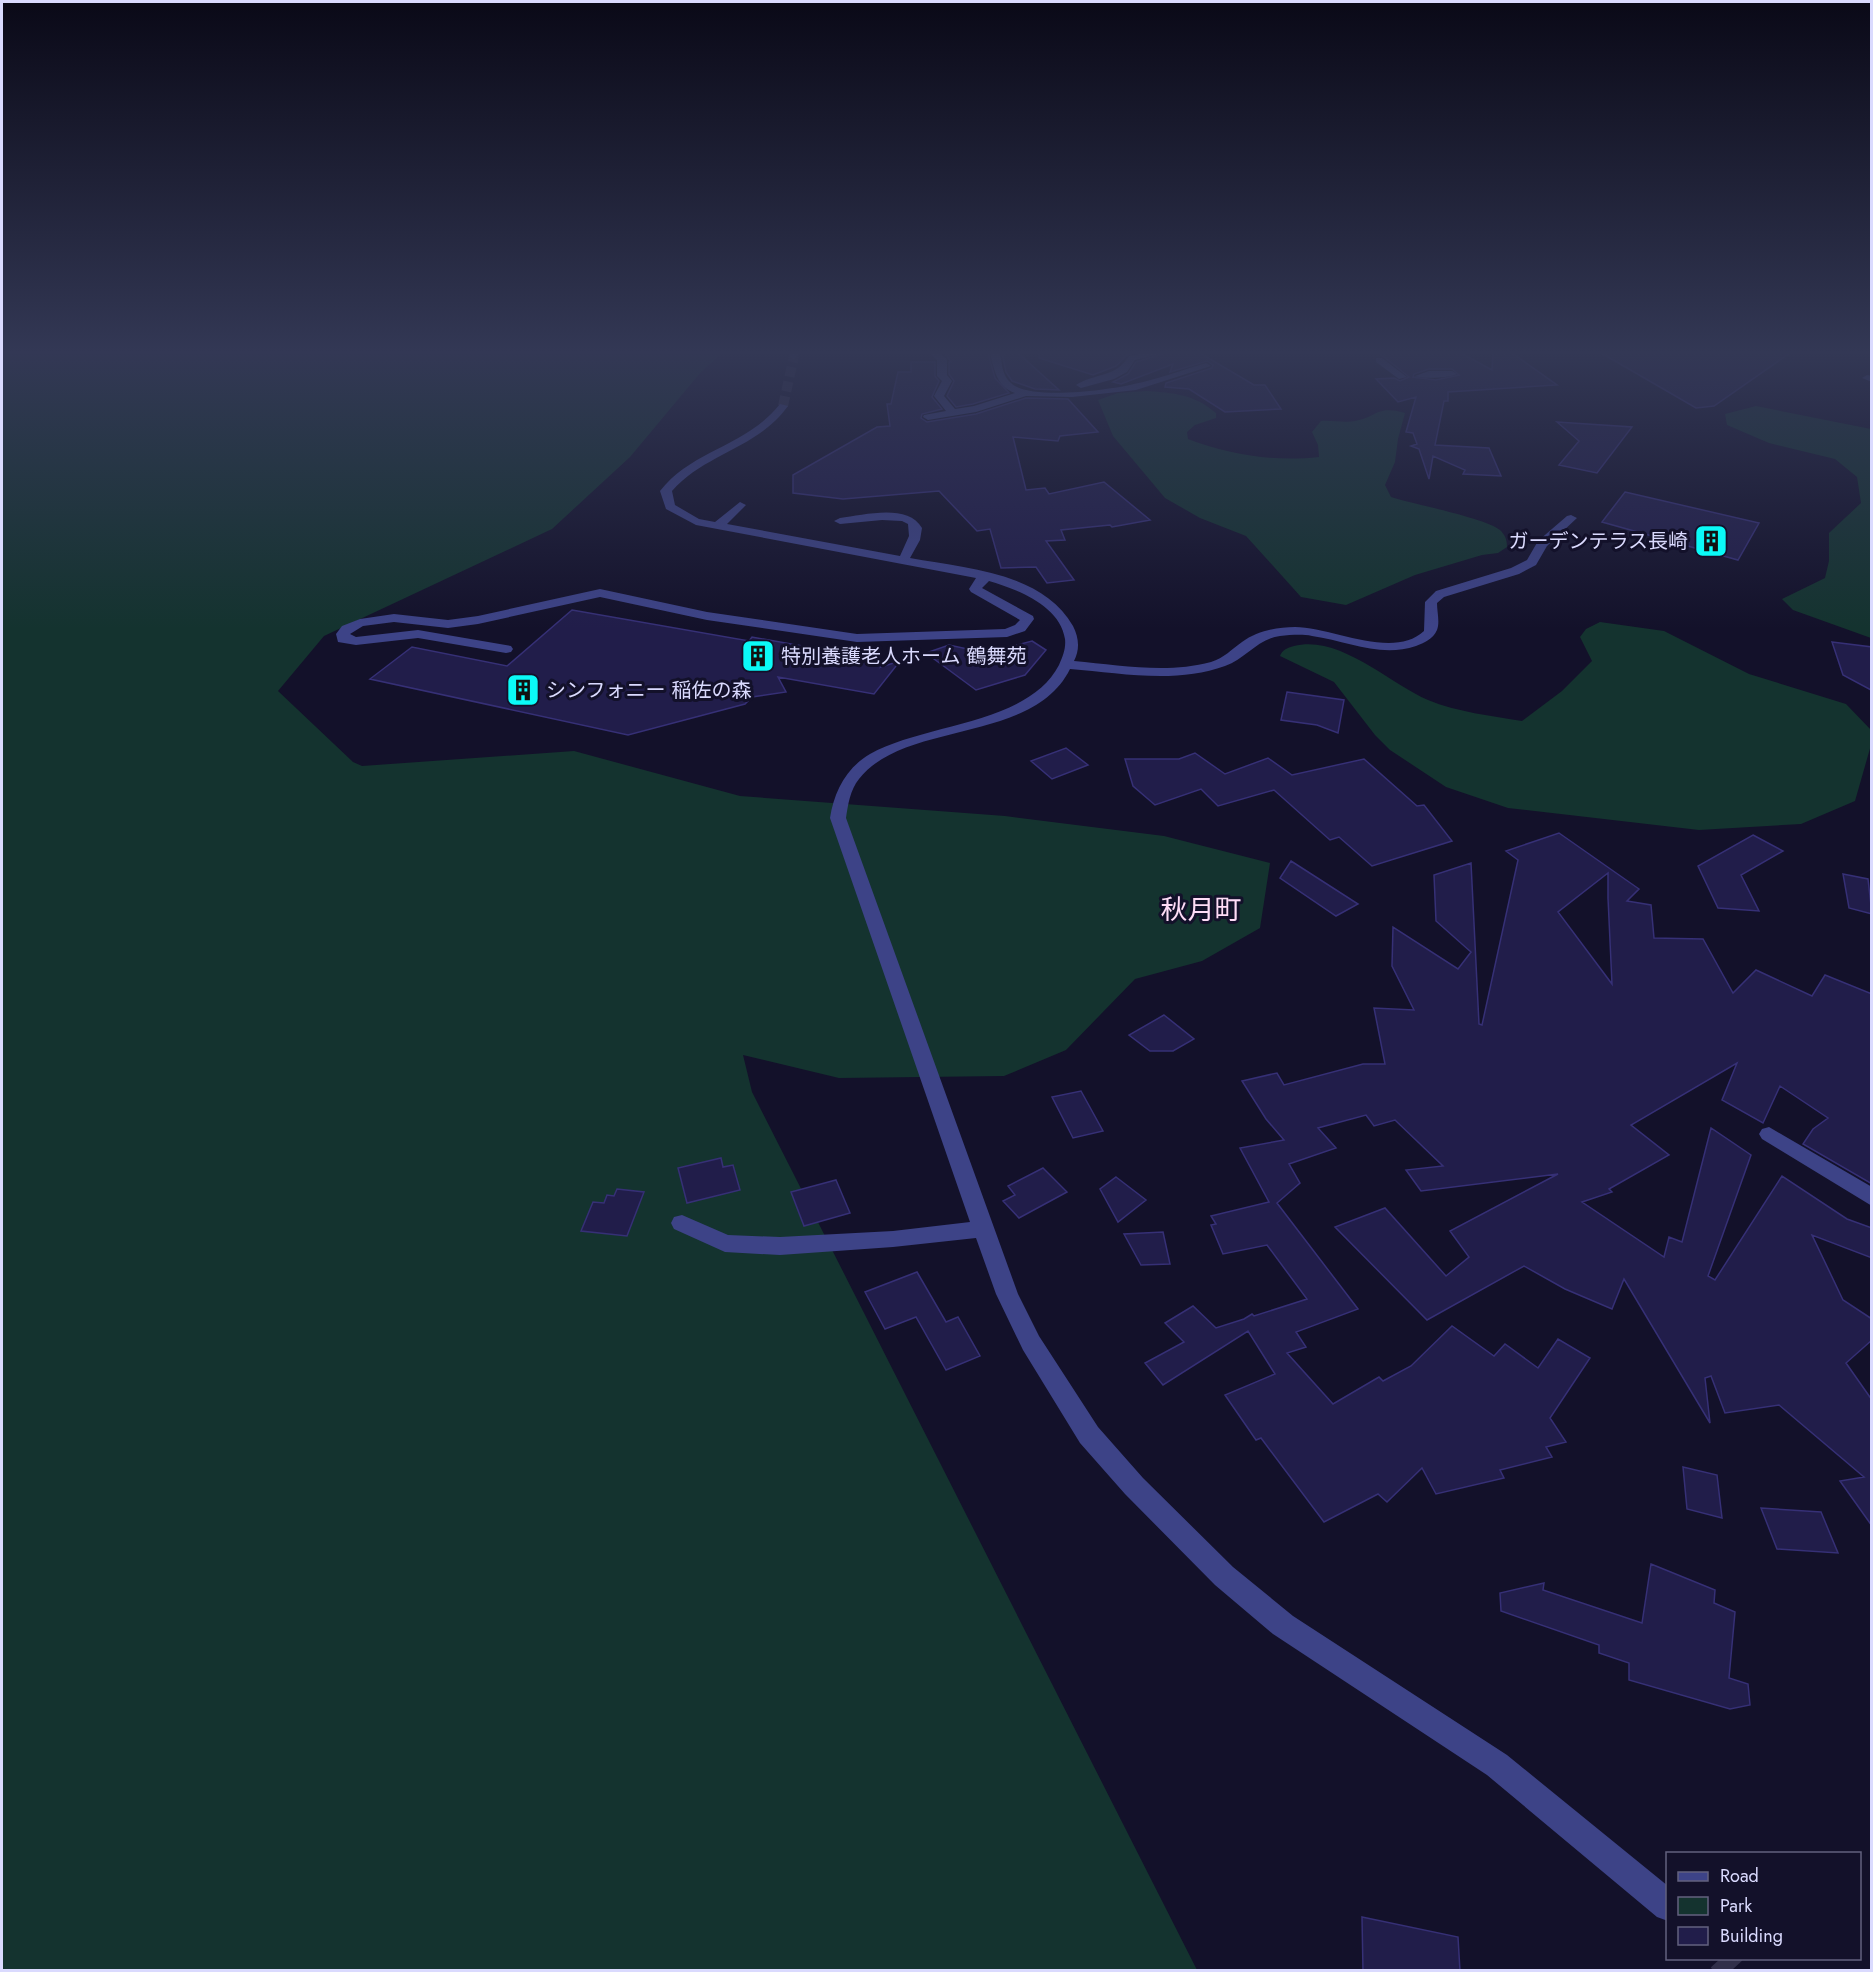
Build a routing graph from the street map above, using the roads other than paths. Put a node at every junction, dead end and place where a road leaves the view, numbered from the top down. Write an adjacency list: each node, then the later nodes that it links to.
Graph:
1 (733, 445): 5 (street)
2 (740, 505): 5 (street)
3 (1571, 518): 9 (street)
4 (840, 521): 6 (street)
5 (718, 526): 6 (street)
6 (904, 559): 7 (street)
7 (987, 576): 8 (street); 9 (street)
8 (506, 649)
9 (1067, 665): 13 (street)
10 (1769, 1134): 11 (street)
11 (1872, 1198)
12 (682, 1223): 13 (street)
13 (983, 1229): 14 (street)
14 (1666, 1904)

